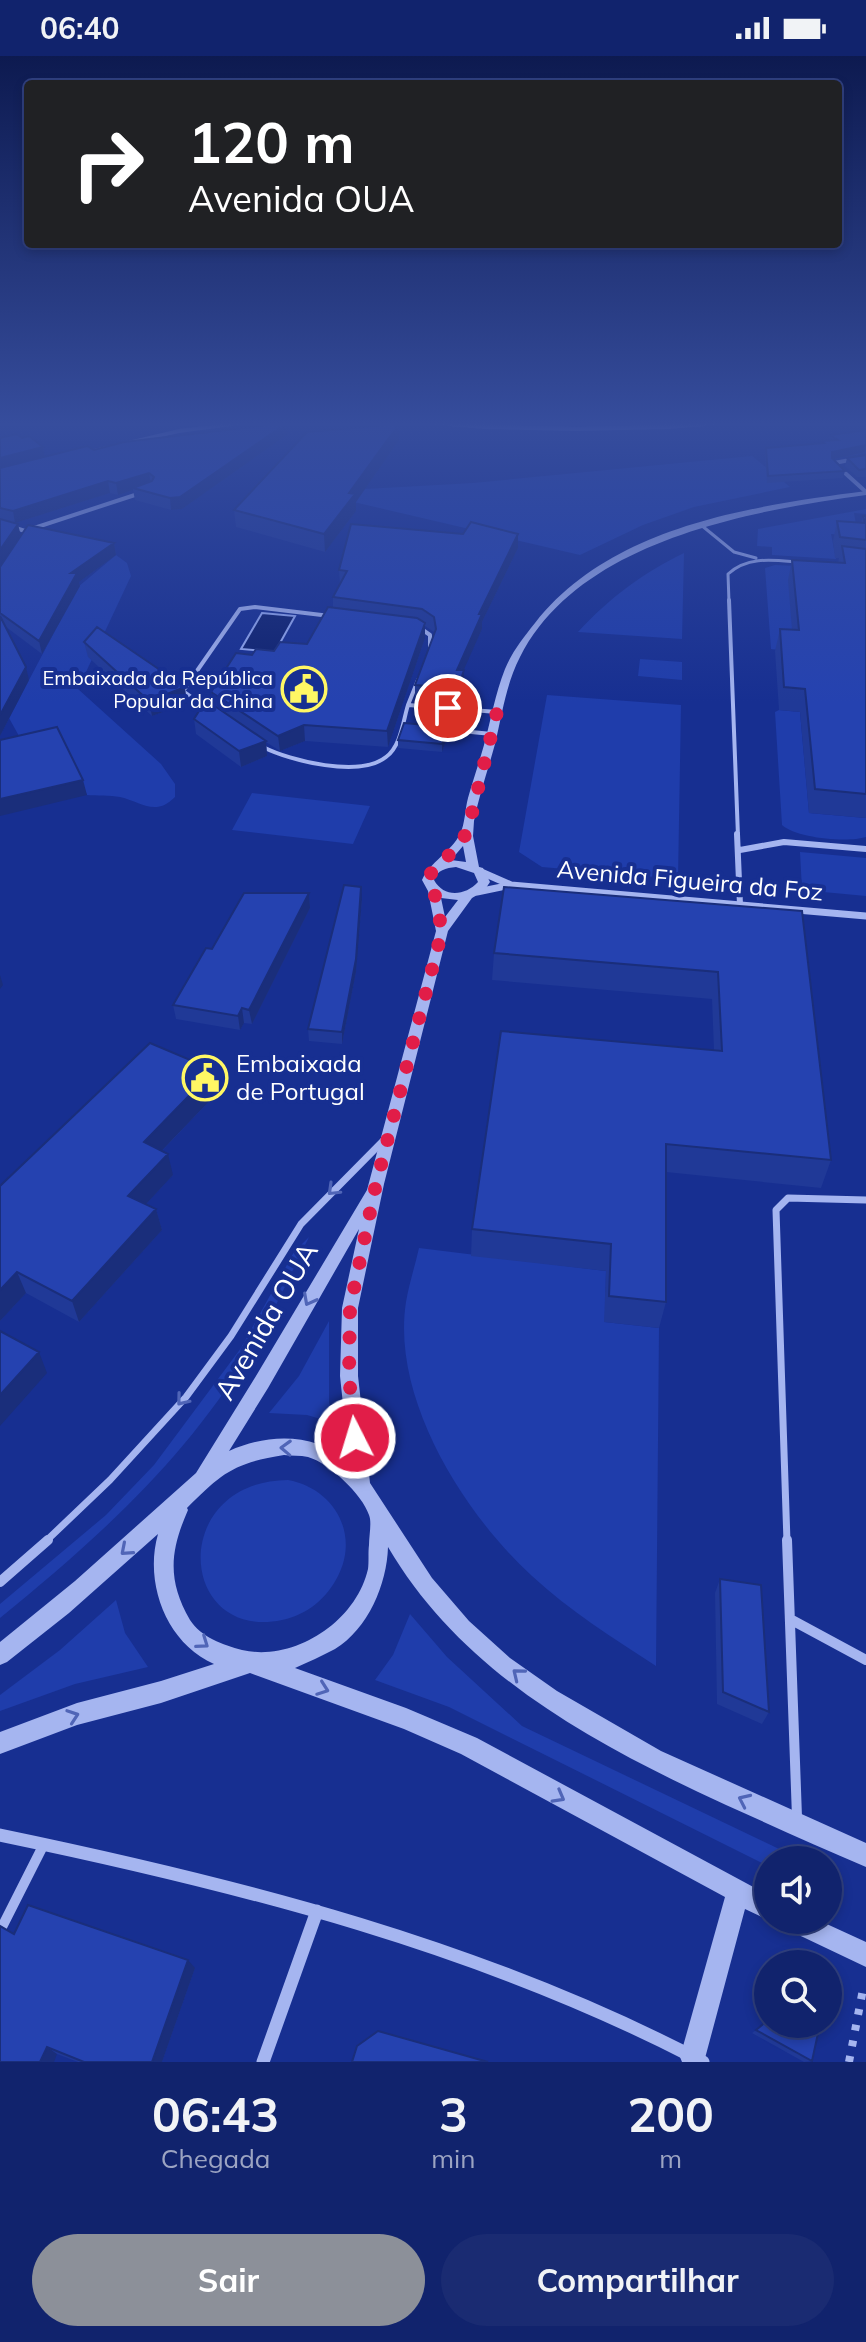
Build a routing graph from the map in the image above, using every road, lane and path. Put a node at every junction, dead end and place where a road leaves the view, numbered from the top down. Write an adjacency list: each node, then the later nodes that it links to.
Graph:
1 (80, 515): 3 (street)
2 (741, 515): 4 (street)
3 (0, 523)
4 (701, 525): 5 (lane); 12 (street)
5 (763, 560): 6 (lane); 21 (lane)
6 (807, 562)
7 (344, 618): 13 (lane)
8 (411, 626): 9 (lane)
9 (427, 656)
10 (422, 668): 11 (lane)
11 (408, 705): 12 (lane); 14 (lane)
12 (497, 712): 17 (street)
13 (220, 717)
14 (401, 726): 15 (lane); 18 (lane)
15 (414, 727)
16 (427, 728): 17 (lane)
17 (492, 734): 19 (street)
18 (257, 743)
19 (467, 833): 22 (street); 23 (street)
20 (866, 849): 21 (lane)
21 (740, 850): 27 (lane)
22 (440, 866): 23 (street); 25 (street)
23 (476, 869): 24 (street, Avenida Figueira da Foz); 26 (street)
24 (511, 885): 26 (street, Avenida Figueira da Foz); 27 (street, Avenida Figueira da Foz)
25 (434, 891): 26 (street); 29 (street, Avenida OUA)
26 (472, 894): 29 (street, Avenida OUA)
27 (740, 905): 28 (street, Avenida Figueira da Foz)
28 (866, 916)
29 (442, 931): 30 (street, Avenida OUA)
30 (389, 1135): 31 (street, Avenida OUA); 36 (lane, one-way to 36)
31 (376, 1184): 33 (street, Avenida OUA, one-way to 33); 34 (street, Avenida OUA)
32 (866, 1200): 37 (lane)
33 (199, 1482): 34 (street, one-way to 33); 35 (street)
34 (367, 1491): 40 (street); 42 (street, one-way to 34)
35 (184, 1498): 38 (street, one-way to 38); 40 (street, one-way to 40)
36 (0, 1582)
37 (790, 1619): 39 (lane); 42 (lane)
38 (0, 1655)
39 (866, 1660)
40 (250, 1662): 41 (street, one-way to 40); 46 (street, one-way to 46)
41 (0, 1743)
42 (797, 1825): 45 (street)
43 (0, 1835): 44 (street)
44 (44, 1844): 48 (street); 49 (lane)
45 (866, 1855)
46 (738, 1892): 47 (street); 53 (street)
47 (754, 1901)
48 (317, 1911): 53 (street); 54 (street)
49 (0, 1931)
50 (822, 1934): 51 (street)
51 (866, 1955)
52 (866, 1971): 55 (path)
53 (696, 2060)
54 (263, 2062)
55 (849, 2062)

